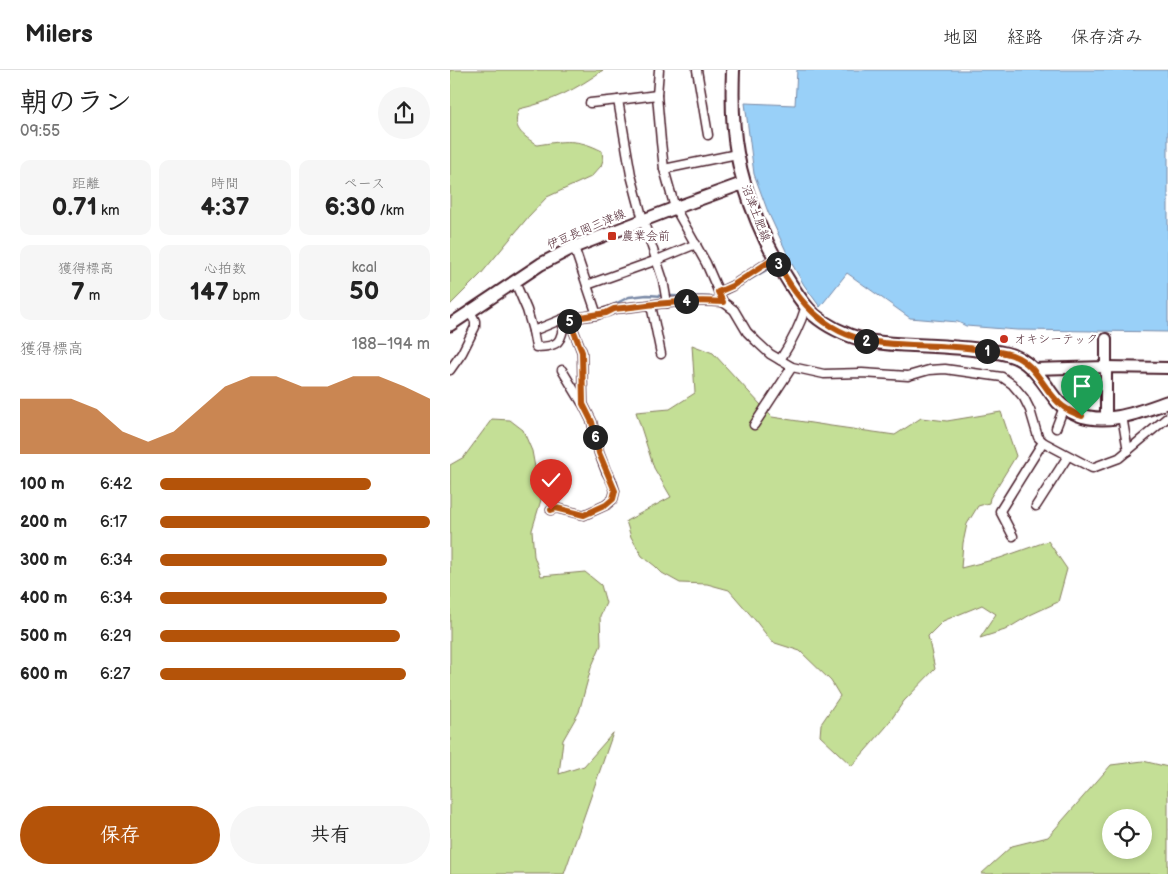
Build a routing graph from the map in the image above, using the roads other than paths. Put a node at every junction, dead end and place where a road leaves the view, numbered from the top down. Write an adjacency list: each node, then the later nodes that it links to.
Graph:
1 (658, 70): 4 (street)
2 (697, 70): 7 (street)
3 (733, 70): 8 (main road, 沼津土肥線)
4 (656, 95): 5 (street); 9 (street)
5 (618, 100): 6 (street); 12 (street)
6 (590, 103)
7 (708, 135)
8 (737, 154): 9 (street); 10 (main road, 沼津土肥線)
9 (664, 168): 11 (street)
10 (744, 183): 11 (main road, 伊豆長岡三津線); 15 (main road, 沼津土肥線)
11 (675, 208): 12 (main road, 伊豆長岡三津線); 13 (street)
12 (643, 220): 14 (main road, 伊豆長岡三津線); 16 (street)
13 (696, 244): 16 (street); 19 (street)
14 (574, 247): 17 (main road, 伊豆長岡三津線); 18 (street)
15 (775, 258): 19 (street); 23 (main road, 沼津土肥線)
16 (657, 260): 18 (street); 20 (street)
17 (514, 282): 24 (main road, 伊豆長岡三津線); 28 (street)
18 (588, 285): 25 (street)
19 (718, 292): 21 (street)
20 (667, 302): 21 (street); 22 (street)
21 (723, 302): 31 (street)
22 (651, 304): 25 (street); 30 (street)
23 (806, 306): 31 (street); 35 (main road, 沼津土肥線)
24 (470, 311): 27 (main road, 伊豆長岡三津線); 36 (street)
25 (596, 315): 26 (street)
26 (567, 319): 28 (street); 28 (street); 39 (street)
27 (450, 325)
28 (532, 331)
29 (1106, 339): 33 (street)
30 (661, 354)
31 (780, 360): 32 (street)
32 (792, 367): 44 (street); 46 (street)
33 (1106, 367): 34 (street); 35 (street); 43 (street)
34 (1168, 368)
35 (1032, 369): 40 (main road, 沼津土肥線)
36 (450, 370)
37 (562, 370): 39 (street)
38 (1168, 402): 41 (main road, 沼津土肥線)
39 (583, 404): 50 (street)
40 (1064, 408): 43 (main road, 沼津土肥線); 45 (street)
41 (1122, 416): 43 (main road, 沼津土肥線); 47 (street)
42 (1168, 417): 47 (street)
43 (1106, 419)
44 (754, 425)
45 (1056, 428)
46 (1043, 442): 48 (street); 51 (street)
47 (1128, 451): 48 (street)
48 (1068, 456): 49 (street)
49 (1036, 506)
50 (551, 510)
51 (1013, 536)

